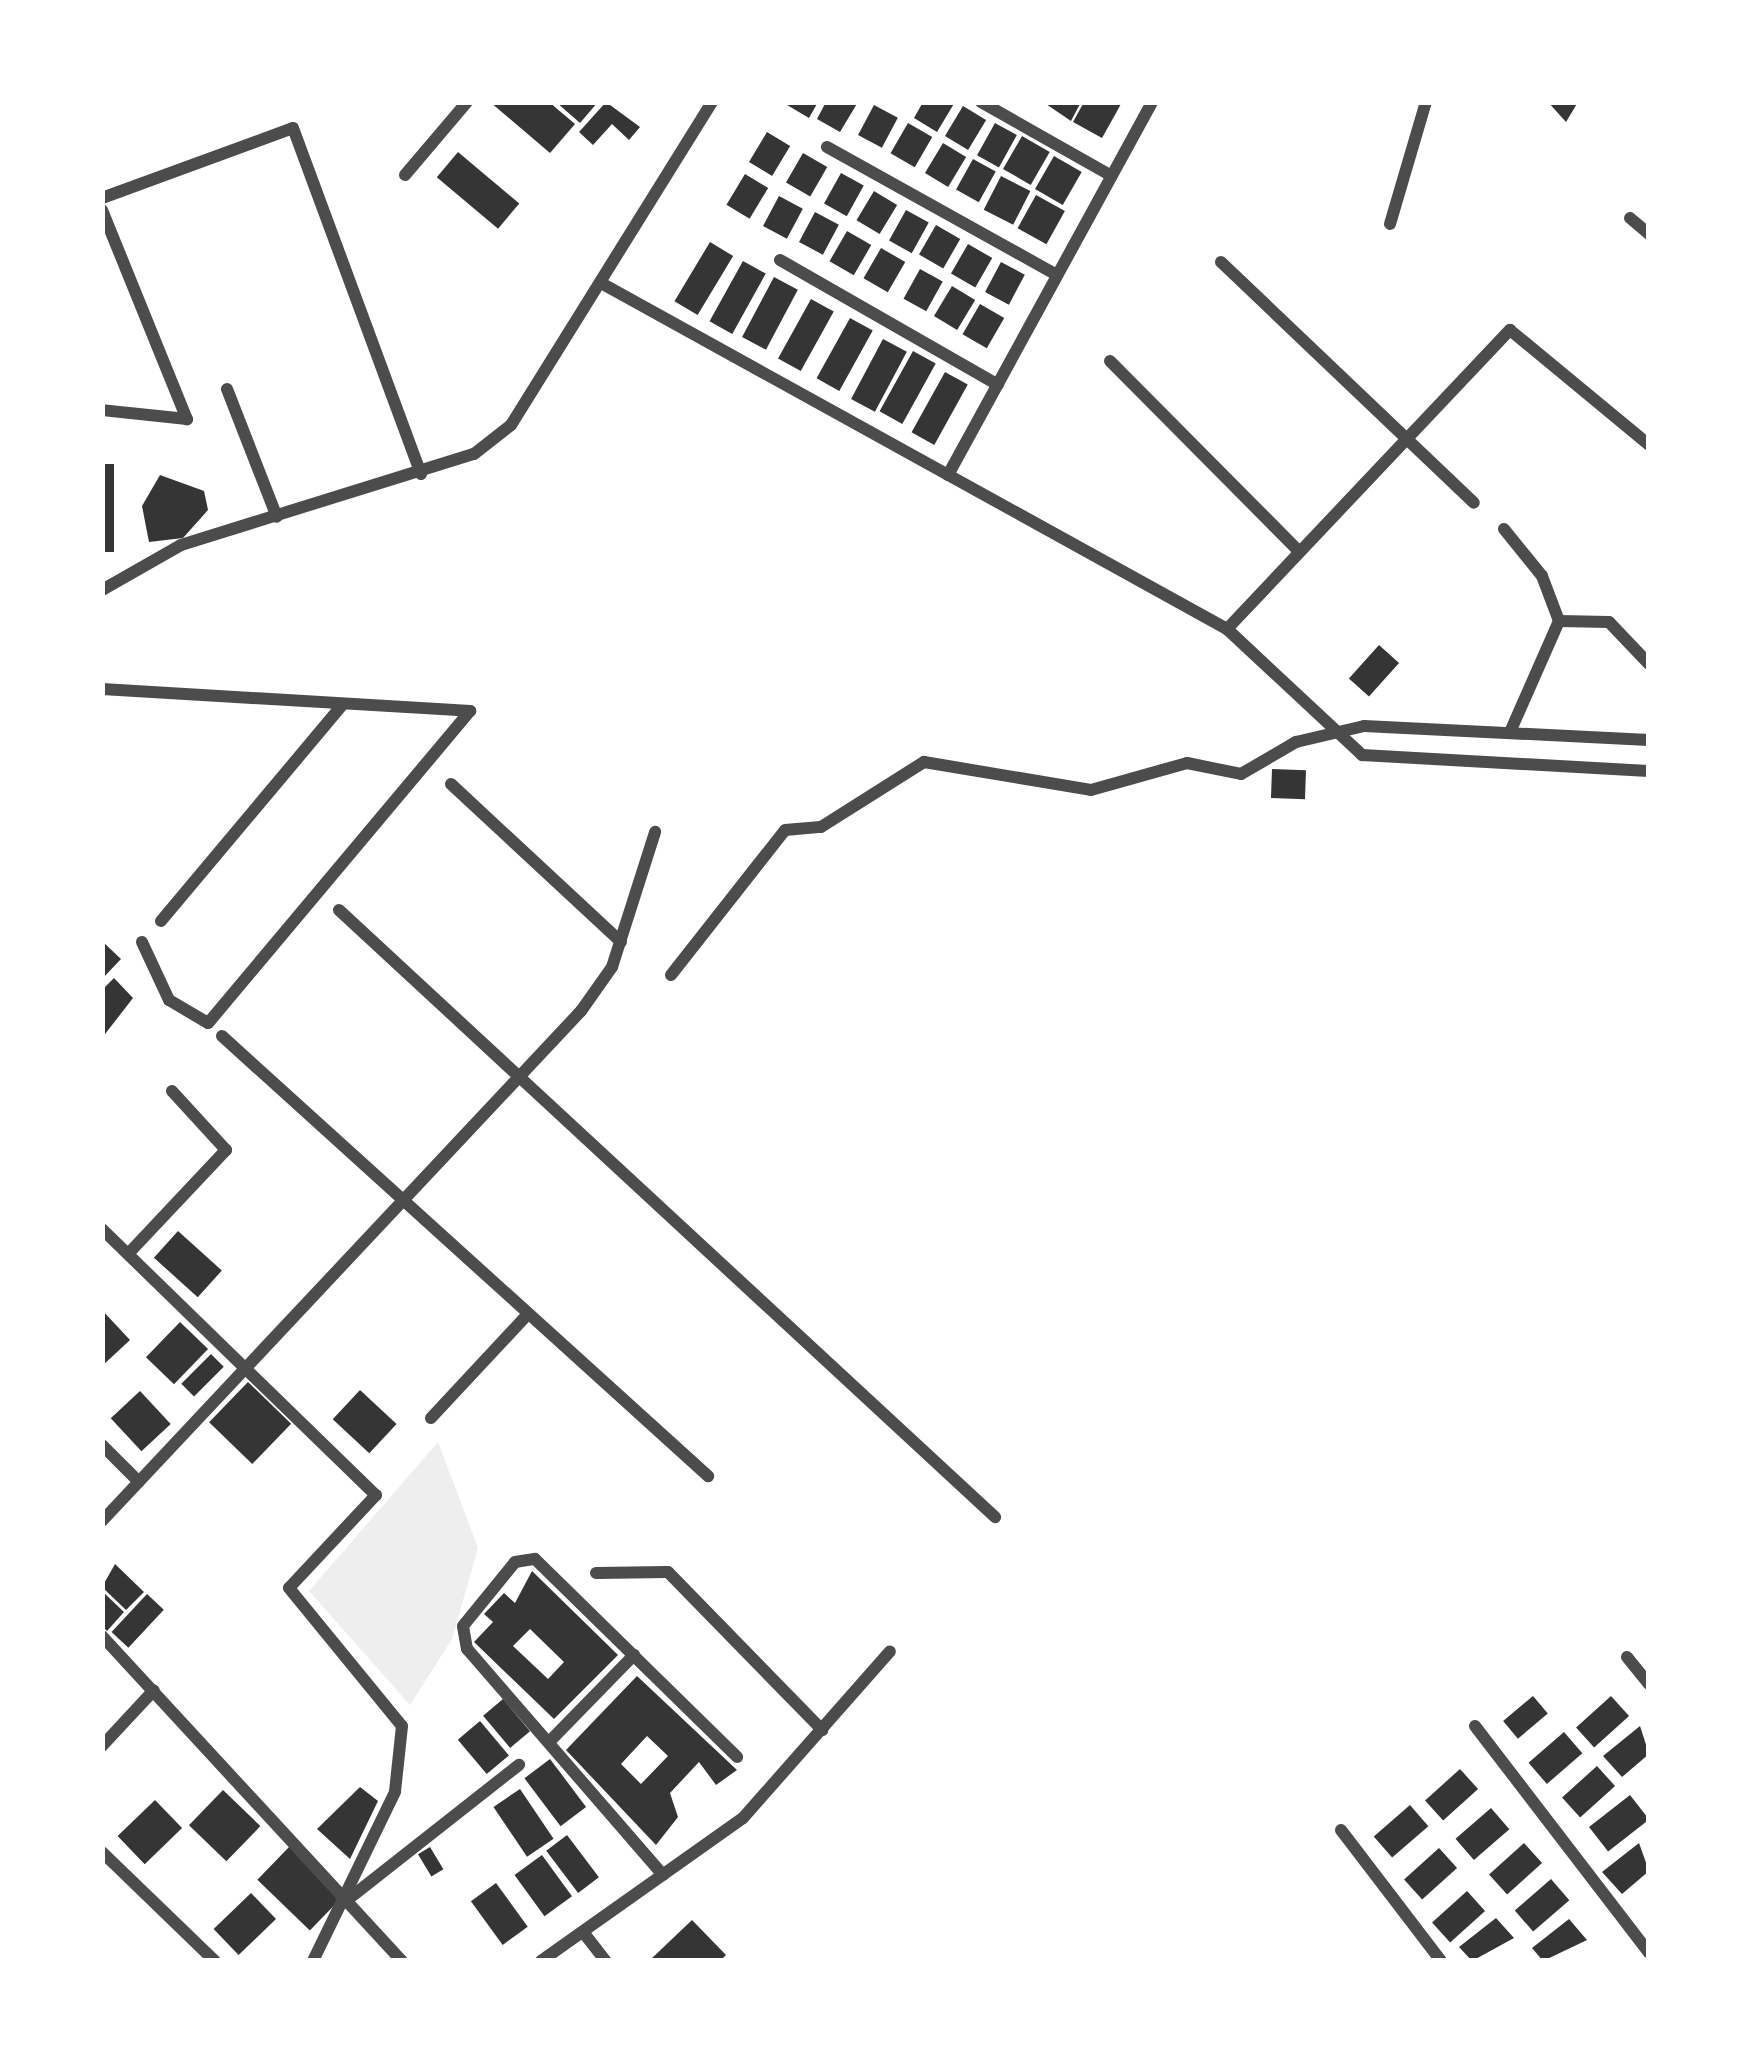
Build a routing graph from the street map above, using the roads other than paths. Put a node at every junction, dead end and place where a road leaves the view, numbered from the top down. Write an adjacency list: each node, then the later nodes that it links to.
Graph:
1 (467, 102): 7 (street)
2 (712, 102): 17 (street)
3 (981, 102): 8 (street)
4 (1152, 102): 8 (street)
5 (1426, 102): 12 (street)
6 (827, 147): 16 (street)
7 (405, 175)
8 (1112, 176): 16 (street)
9 (102, 198): 24 (street)
10 (102, 210): 21 (street)
11 (1630, 218): 13 (street)
12 (1390, 224)
13 (1649, 235)
14 (781, 260): 19 (street)
15 (1221, 262): 22 (street)
16 (1058, 275): 19 (street)
17 (601, 283): 24 (street); 25 (street)
18 (1110, 361): 29 (street)
19 (998, 385): 25 (street)
20 (227, 389): 27 (street)
21 (102, 410)
22 (1408, 430): 23 (street); 26 (street); 29 (street)
23 (1649, 445)
24 (421, 474): 27 (street)
25 (949, 475): 32 (street)
26 (1474, 503)
27 (277, 517): 30 (street)
28 (1504, 529): 31 (street)
29 (1299, 551): 32 (street)
30 (102, 590)
31 (1559, 621): 33 (street); 36 (street)
32 (1227, 629): 37 (street)
33 (1649, 664)
34 (102, 689): 35 (street)
35 (342, 705): 43 (street); 44 (street)
36 (1511, 730): 37 (street); 38 (street)
37 (1331, 732): 39 (street); 46 (street)
38 (1649, 740)
39 (1649, 771)
40 (451, 784): 45 (street)
41 (655, 832): 45 (street)
42 (339, 910): 48 (street)
43 (161, 921)
44 (142, 942)
45 (621, 942): 48 (street)
46 (671, 974)
47 (223, 1036): 50 (street)
48 (522, 1079): 50 (street); 59 (street)
49 (172, 1091): 52 (street)
50 (406, 1204): 53 (street); 54 (street)
51 (102, 1228): 52 (street)
52 (128, 1254): 54 (street)
53 (528, 1314): 55 (street); 57 (street)
54 (252, 1363): 58 (street); 77 (street)
55 (431, 1418)
56 (102, 1445): 58 (street)
57 (708, 1476)
58 (139, 1482): 60 (street)
59 (995, 1517)
60 (102, 1521)
61 (596, 1573): 69 (street)
62 (102, 1636): 67 (street)
63 (890, 1651): 69 (street)
64 (634, 1655): 70 (street); 70 (street); 72 (street)
65 (1628, 1657): 66 (street)
66 (1649, 1684)
67 (154, 1690): 71 (street); 77 (street)
68 (1475, 1726): 79 (street)
69 (822, 1730): 76 (street)
70 (550, 1740): 76 (street)
71 (102, 1746)
72 (737, 1756)
73 (519, 1765): 77 (street)
74 (1341, 1830): 85 (street)
75 (102, 1852): 80 (street)
76 (664, 1875): 78 (street)
77 (350, 1898): 81 (street); 82 (street)
78 (583, 1932): 83 (street); 84 (street)
79 (1649, 1953)
80 (215, 1961)
81 (313, 1961)
82 (402, 1961)
83 (541, 1961)
84 (606, 1961)
85 (1441, 1961)

